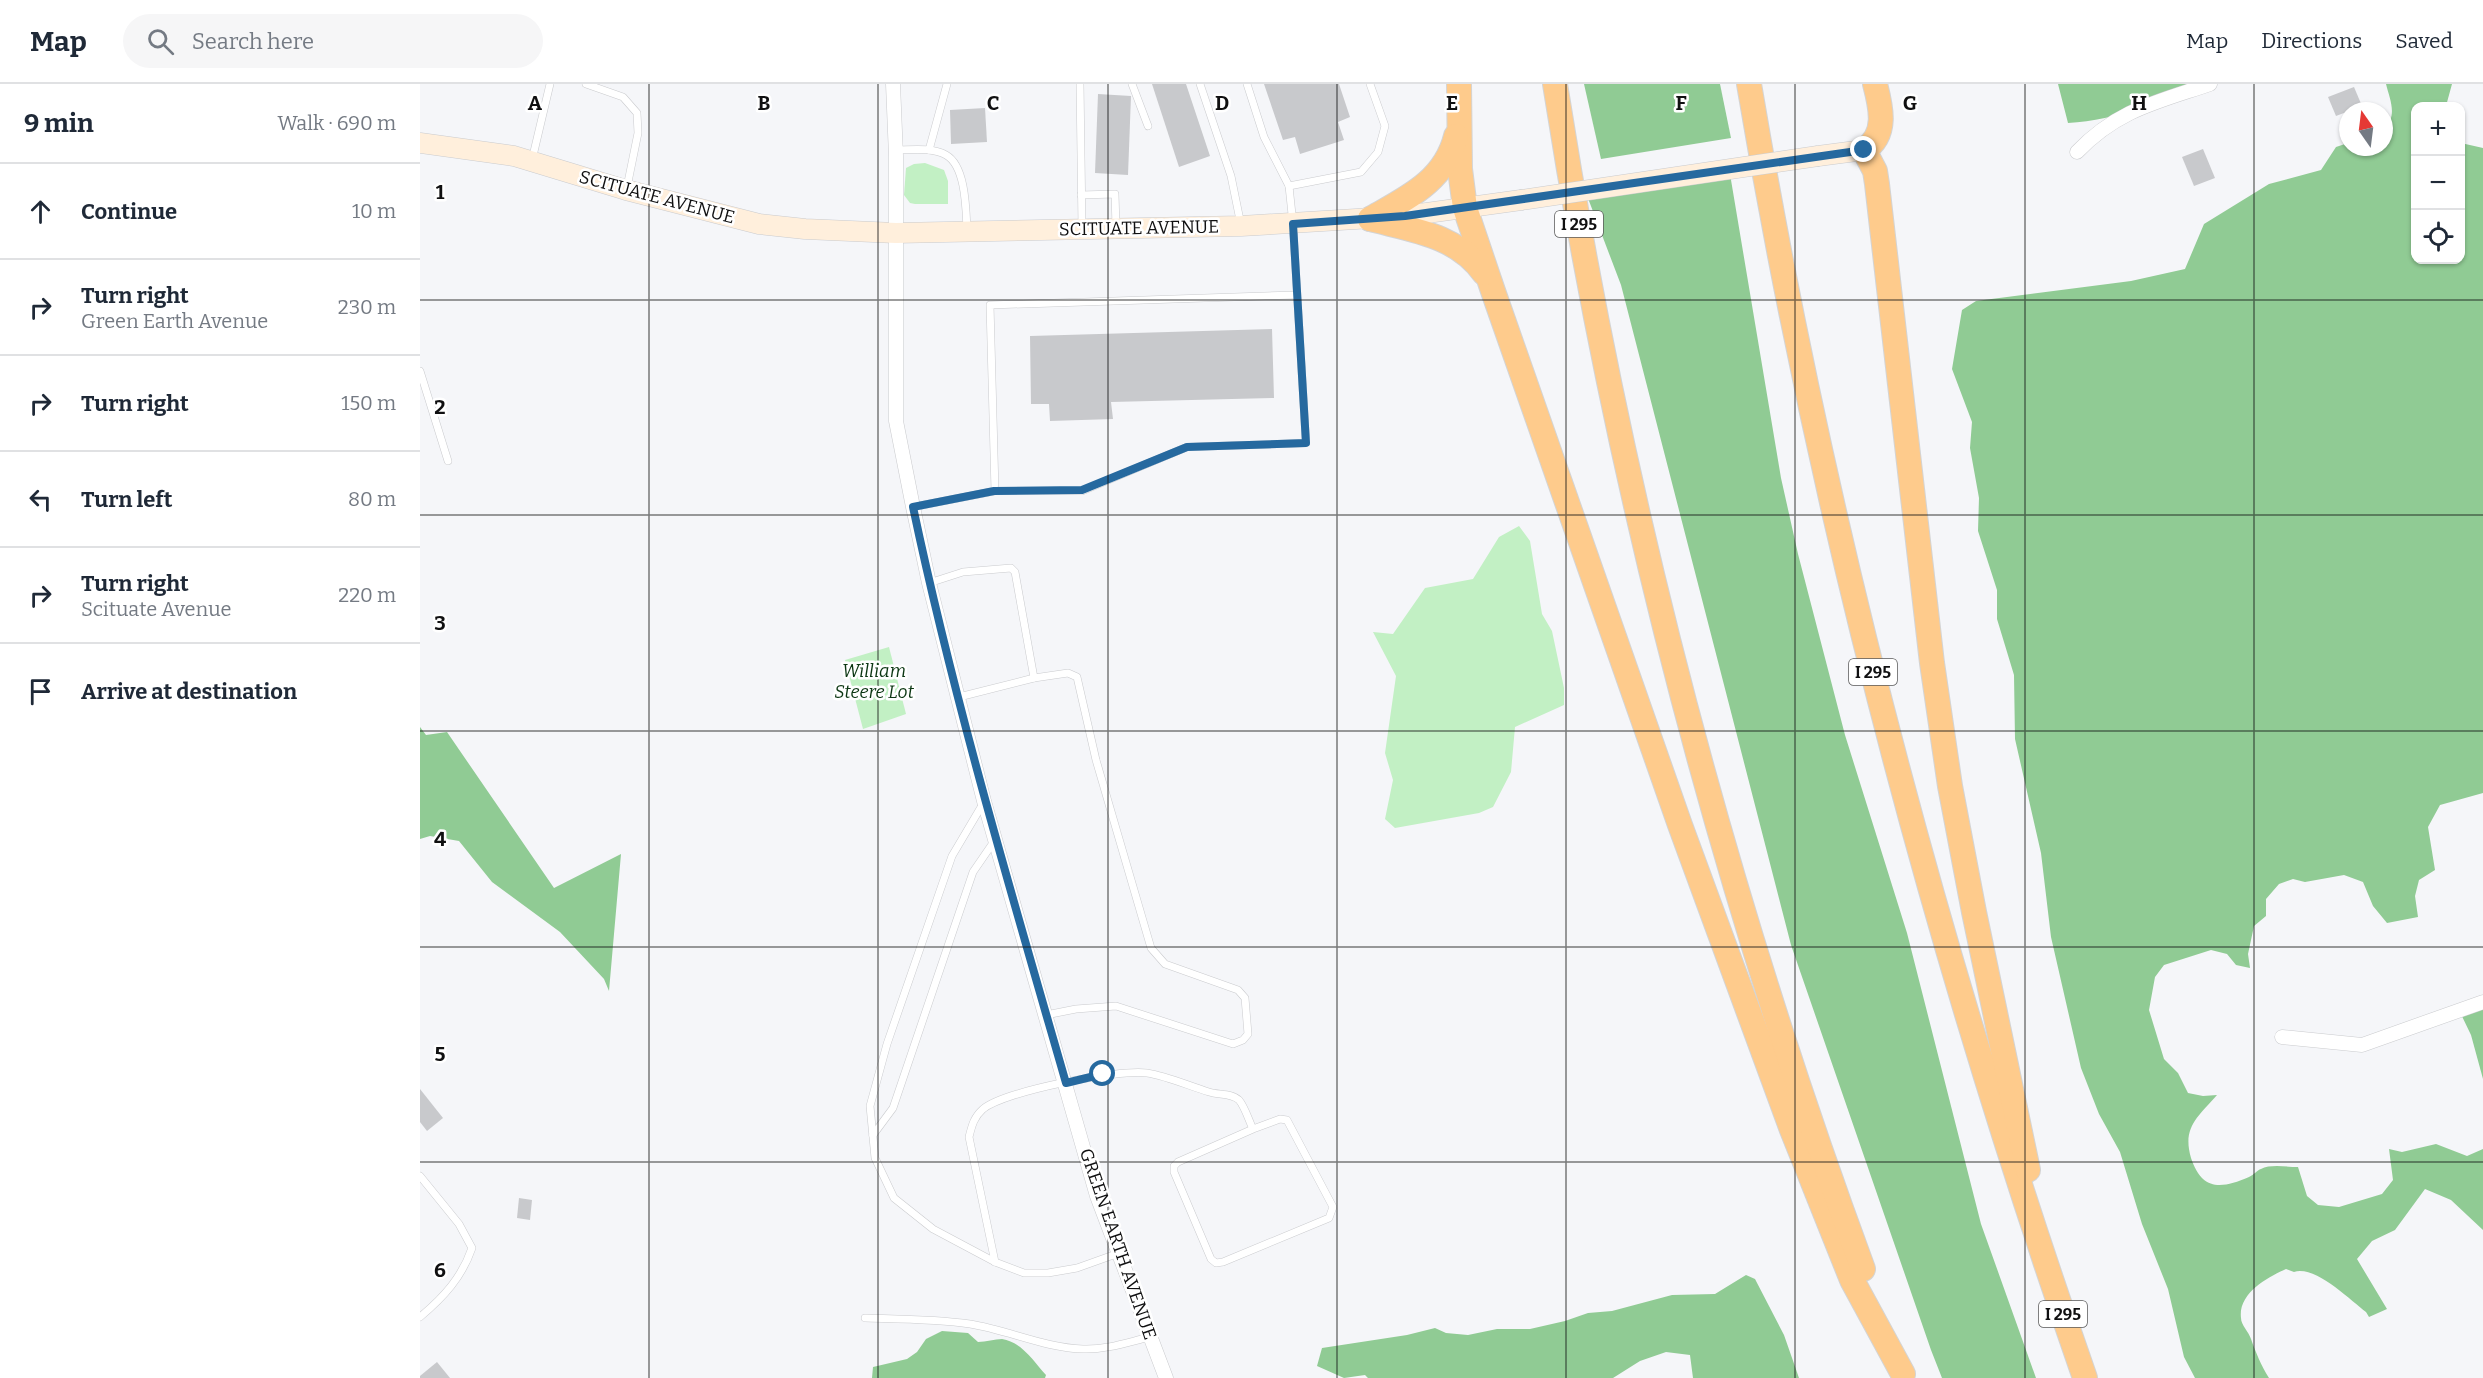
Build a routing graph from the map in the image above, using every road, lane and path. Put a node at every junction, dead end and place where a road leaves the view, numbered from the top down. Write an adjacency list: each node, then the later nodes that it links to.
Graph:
1 (550, 84): 22 (lane)
2 (586, 84): 24 (lane)
3 (893, 84): 18 (street, GREEN EARTH AVENUE)
4 (947, 84): 19 (lane)
5 (1080, 84): 25 (lane)
6 (1132, 84): 16 (lane)
7 (1200, 84): 29 (lane)
8 (1247, 84): 23 (lane)
9 (1370, 84): 23 (lane)
10 (1459, 84): 15 (highway)
11 (1555, 84): 58 (highway, I 295)
12 (1749, 84): 52 (highway, I 295)
13 (1875, 84): 20 (highway)
14 (2210, 84): 21 (street)
15 (1459, 110): 26 (highway); 27 (highway)
16 (1148, 126)
17 (420, 143): 22 (main road, SCITUATE AVENUE)
18 (895, 150): 19 (lane); 33 (street, GREEN EARTH AVENUE)
19 (929, 150): 32 (lane)
20 (1864, 150): 26 (main road, SCITUATE AVENUE, bridge); 52 (highway)
21 (2077, 152)
22 (532, 162): 24 (main road, SCITUATE AVENUE)
23 (1289, 186): 28 (lane)
24 (627, 190): 33 (main road, SCITUATE AVENUE)
25 (1081, 195): 30 (lane); 31 (lane)
26 (1465, 208): 27 (main road, SCITUATE AVENUE); 34 (highway)
27 (1370, 219): 28 (main road, SCITUATE AVENUE); 34 (highway)
28 (1293, 224): 29 (main road, SCITUATE AVENUE); 35 (lane)
29 (1241, 226): 30 (main road, SCITUATE AVENUE)
30 (1116, 228): 31 (main road, SCITUATE AVENUE)
31 (1082, 229): 32 (main road, SCITUATE AVENUE)
32 (967, 232): 33 (main road, SCITUATE AVENUE)
33 (896, 233): 39 (street, GREEN EARTH AVENUE)
34 (1493, 291): 58 (highway)
35 (1296, 295): 38 (lane); 38 (lane)
36 (420, 371): 37 (lane)
37 (448, 461)
38 (994, 491): 39 (lane)
39 (913, 507): 40 (street, GREEN EARTH AVENUE)
40 (929, 583): 41 (lane); 42 (street, GREEN EARTH AVENUE)
41 (1034, 678): 42 (lane); 46 (lane)
42 (959, 697): 43 (street, GREEN EARTH AVENUE)
43 (984, 801): 44 (street, GREEN EARTH AVENUE); 50 (lane)
44 (996, 839): 46 (street, GREEN EARTH AVENUE); 50 (lane)
45 (2483, 1002): 47 (street)
46 (1046, 1015): 48 (street, GREEN EARTH AVENUE)
47 (2282, 1037)
48 (1066, 1083): 49 (lane); 53 (street, GREEN EARTH AVENUE); 54 (lane)
49 (1253, 1129): 49 (lane)
50 (873, 1135): 54 (lane)
51 (420, 1176): 55 (lane)
52 (2042, 1250): 60 (highway, I 295)
53 (1119, 1253): 54 (lane); 57 (street, GREEN EARTH AVENUE)
54 (995, 1262)
55 (420, 1317)
56 (865, 1318): 57 (lane)
57 (1150, 1336): 59 (street, GREEN EARTH AVENUE)
58 (1903, 1376)
59 (1166, 1378)
60 (2085, 1378)

